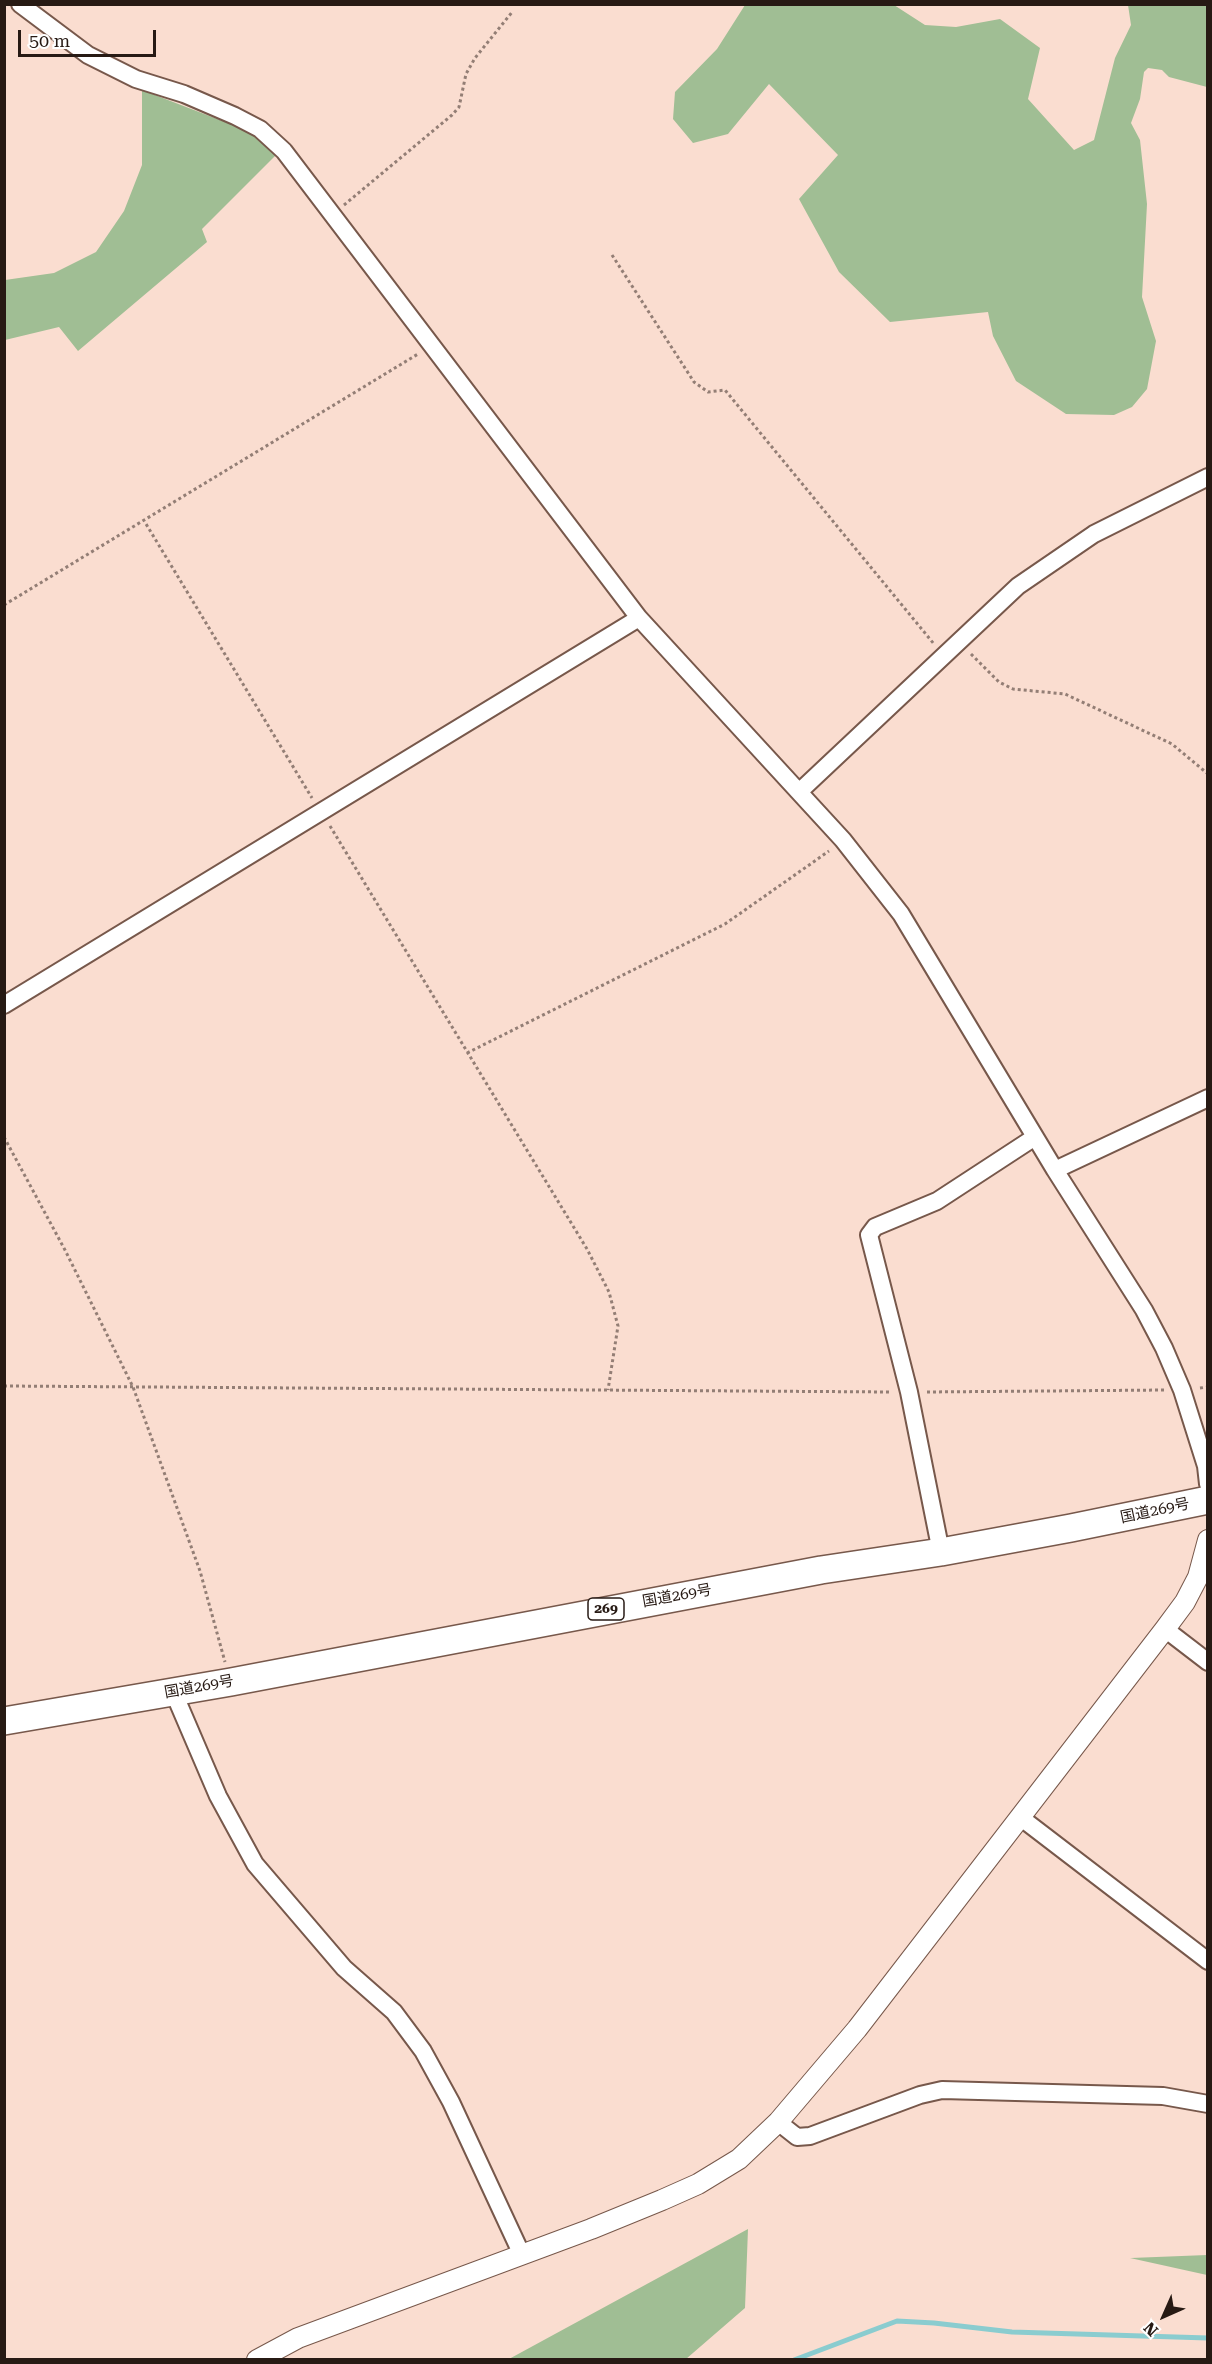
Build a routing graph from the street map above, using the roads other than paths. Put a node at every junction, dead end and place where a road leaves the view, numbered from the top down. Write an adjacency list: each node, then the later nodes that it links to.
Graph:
1 (20, 4): 3 (street)
2 (1208, 477): 4 (street)
3 (639, 618): 4 (street); 5 (street)
4 (799, 792): 7 (street)
5 (4, 1005)
6 (1208, 1098): 8 (street)
7 (1035, 1137): 8 (street); 12 (street)
8 (1055, 1170): 9 (street)
9 (1208, 1484)
10 (1208, 1500): 12 (highway, 国道269号 / 269)
11 (1208, 1540): 13 (street)
12 (941, 1552): 15 (highway, 国道269号 / 269)
13 (1165, 1629): 14 (street); 17 (street)
14 (1208, 1662)
15 (173, 1691): 16 (highway, 国道269号 / 269); 21 (street)
16 (4, 1721)
17 (1020, 1817): 18 (street); 20 (street)
18 (1208, 1961)
19 (1208, 2104): 20 (street)
20 (778, 2122): 21 (street)
21 (522, 2255): 22 (street)
22 (257, 2360)

